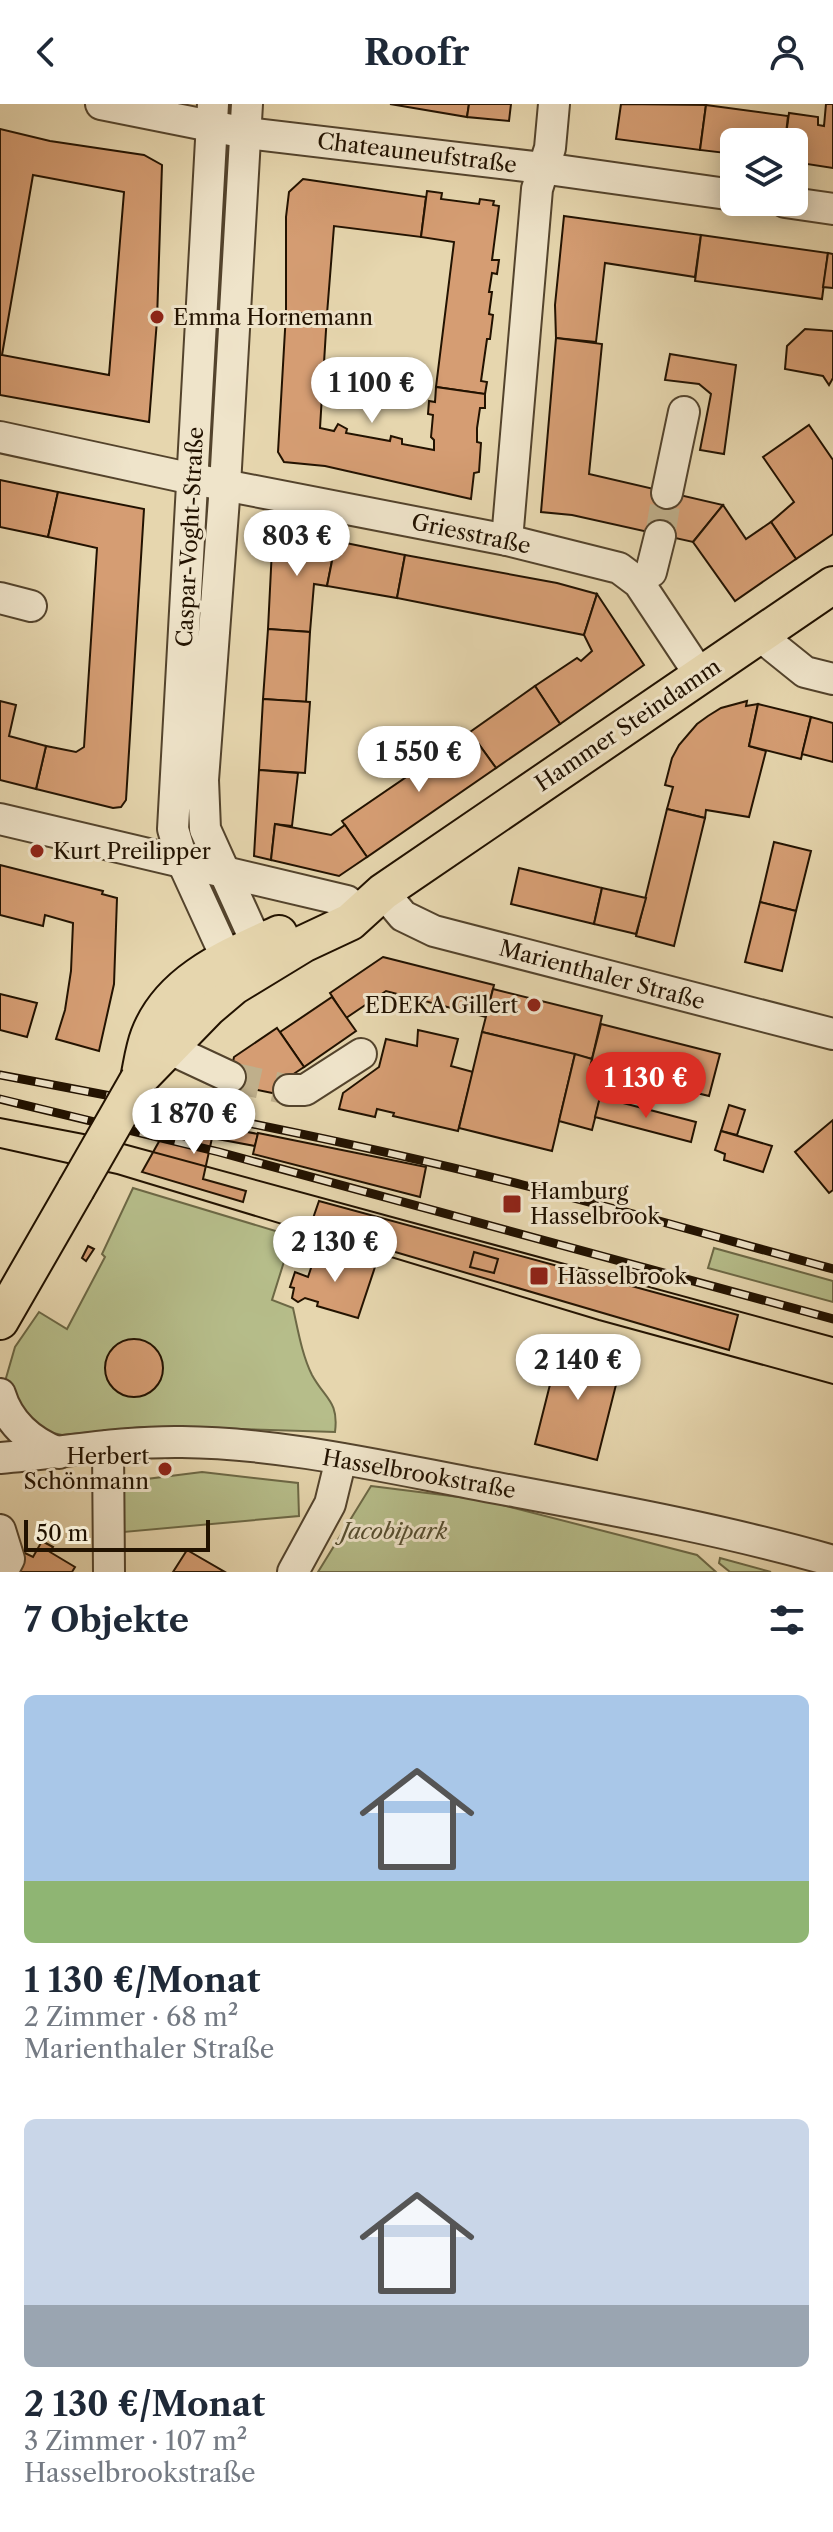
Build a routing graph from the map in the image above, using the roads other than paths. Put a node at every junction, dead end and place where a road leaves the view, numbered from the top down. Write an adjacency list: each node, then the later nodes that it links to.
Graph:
1 (101, 104): 3 (street, Chateauneufstraße)
2 (554, 104): 5 (street)
3 (213, 116): 4 (street, Chateauneufstraße); 11 (street, Caspar-Voght-Straße)
4 (246, 118): 5 (street, Chateauneufstraße); 12 (street, Caspar-Voght-Straße)
5 (542, 168): 6 (street, Chateauneufstraße); 15 (street)
6 (720, 193)
7 (808, 205): 8 (street)
8 (833, 209)
9 (684, 412): 13 (street)
10 (0, 437): 11 (street, Griesstraße)
11 (193, 479): 12 (street, Griesstraße); 24 (street, Caspar-Voght-Straße)
12 (225, 485): 15 (street, Griesstraße); 25 (street, Caspar-Voght-Straße)
13 (667, 493)
14 (660, 536): 16 (street)
15 (507, 540): 21 (street, Griesstraße)
16 (651, 572)
17 (833, 585): 20 (main road, Hammer Steindamm)
18 (0, 598): 19 (street)
19 (31, 606)
20 (759, 635): 21 (main road, Hammer Steindamm); 22 (street)
21 (700, 675): 26 (main road, Hammer Steindamm)
22 (833, 679)
23 (0, 819): 24 (street)
24 (183, 863): 25 (street); 28 (street, Caspar-Voght-Straße)
25 (222, 869): 27 (street); 28 (street, Caspar-Voght-Straße)
26 (383, 892): 27 (main road, Hammer Steindamm); 28 (main road, Hammer Steindamm); 29 (street, Marienthaler Straße)
27 (347, 901): 28 (main road, Hammer Steindamm)
28 (245, 960): 30 (main road, Hammer Steindamm); 33 (main road, Hammer Steindamm)
29 (833, 1034)
30 (170, 1049): 32 (street); 33 (main road, Hammer Steindamm)
31 (361, 1054): 34 (street)
32 (230, 1077)
33 (139, 1079): 35 (main road, Hammer Steindamm, bridge)
34 (289, 1090)
35 (2, 1325)
36 (0, 1394): 38 (street)
37 (108, 1446): 38 (street, Hasselbrookstraße); 40 (street, Hasselbrookstraße); 44 (street)
38 (59, 1453): 39 (street, Hasselbrookstraße)
39 (0, 1458)
40 (341, 1459): 42 (street, Hasselbrookstraße); 45 (street)
41 (0, 1530): 43 (street)
42 (833, 1561)
43 (2, 1572)
44 (109, 1572)
45 (293, 1572)

